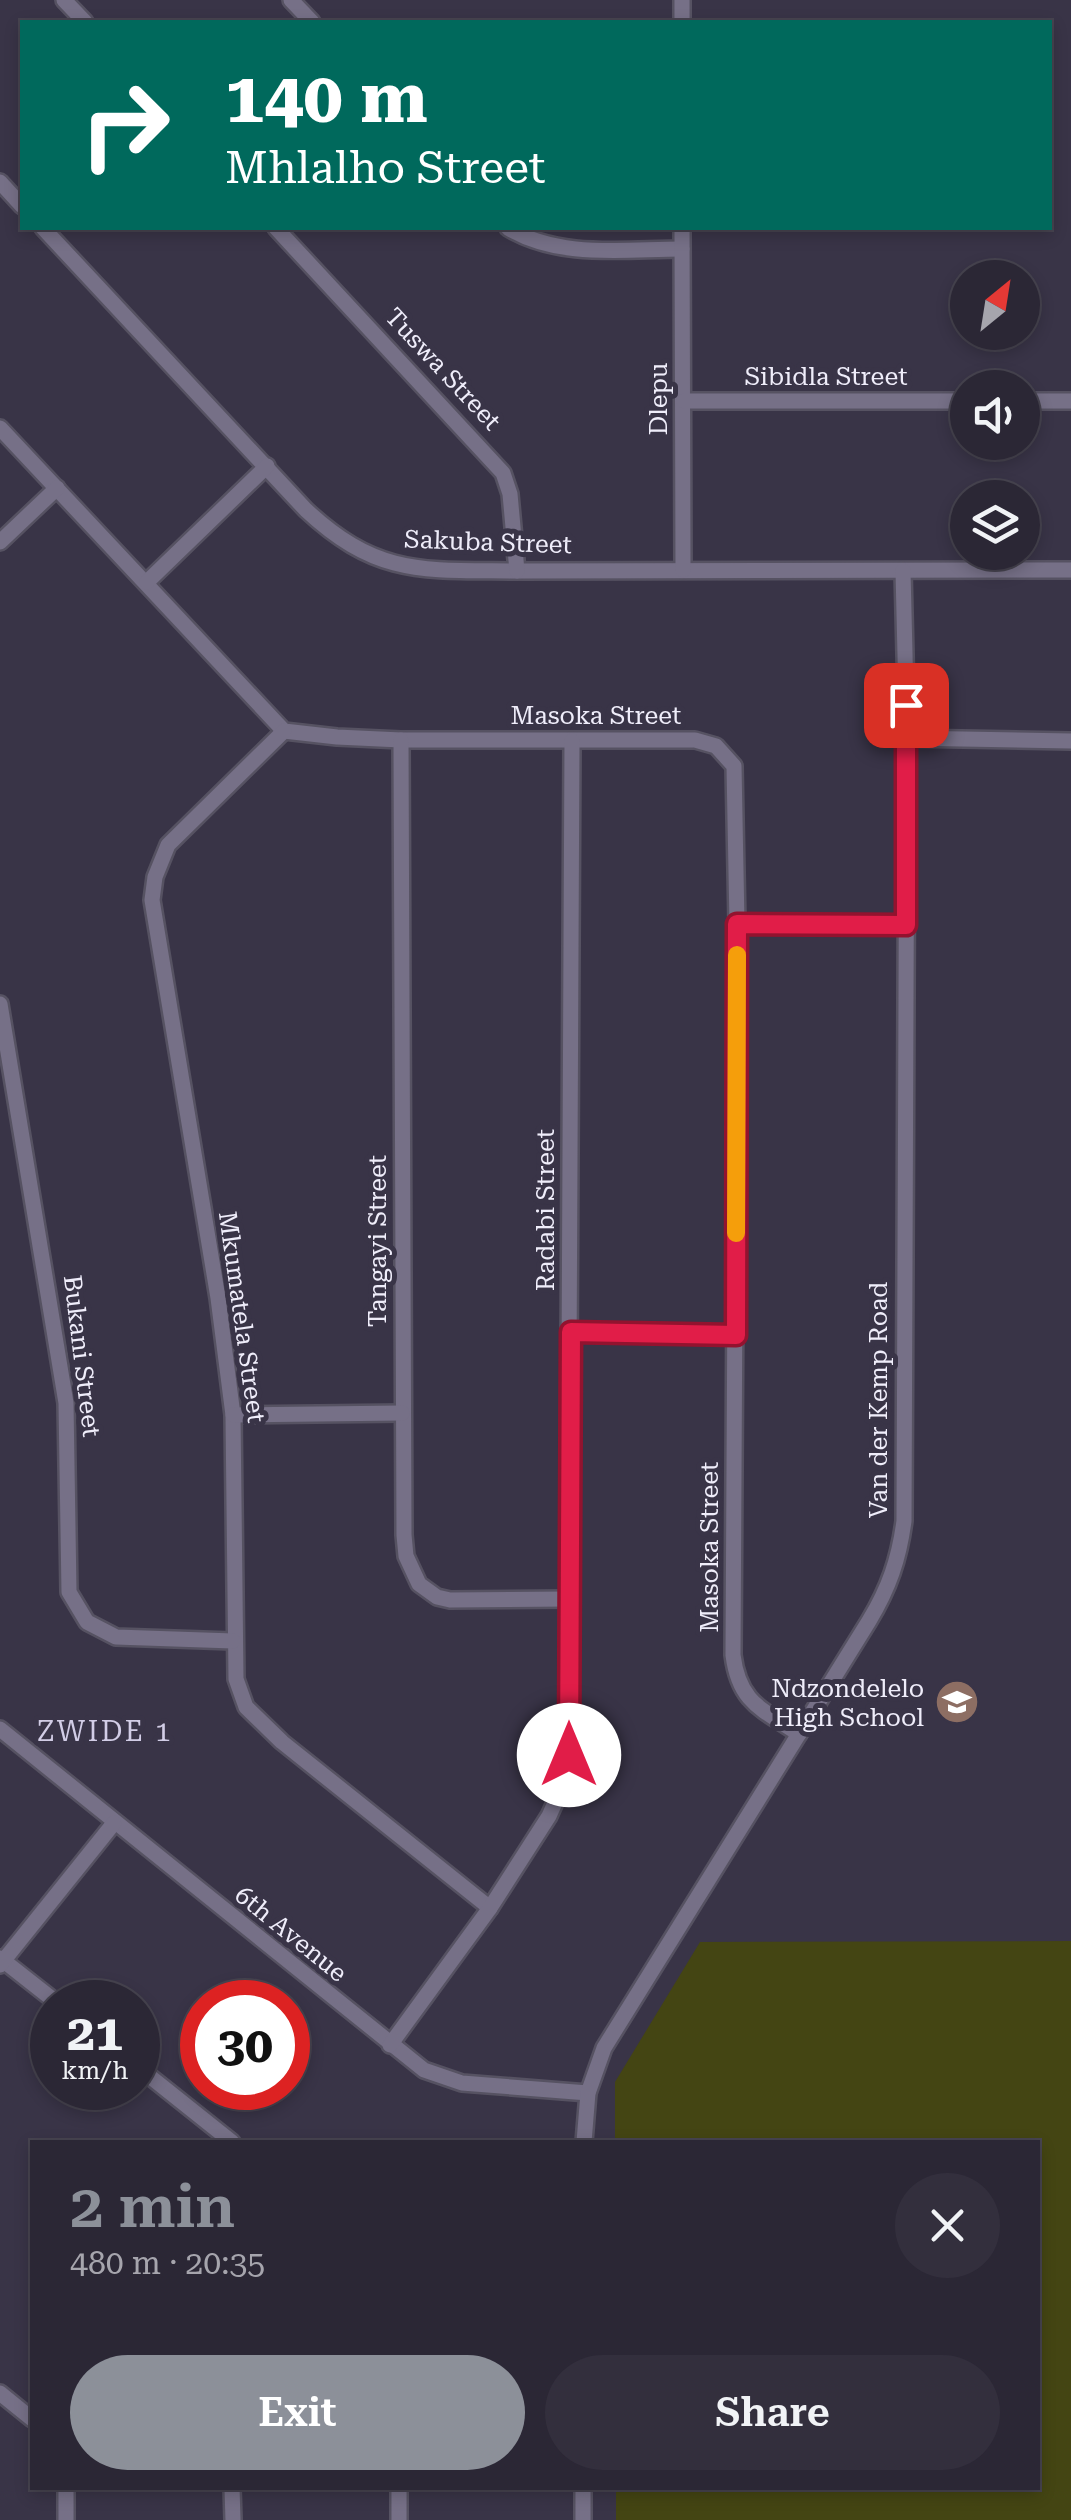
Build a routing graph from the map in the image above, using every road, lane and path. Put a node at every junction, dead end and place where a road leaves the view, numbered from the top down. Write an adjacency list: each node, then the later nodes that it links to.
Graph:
1 (64, 0): 3 (street)
2 (291, 0): 4 (street)
3 (83, 20)
4 (310, 20)
5 (0, 182): 6 (street)
6 (20, 204)
7 (44, 230): 17 (street, Sakuba Street)
8 (278, 230): 22 (street, Tuswa Street)
9 (512, 230): 11 (street)
10 (682, 230): 11 (street, Dlepu)
11 (682, 249): 12 (street, Dlepu)
12 (684, 400): 13 (street, Sibidla Street); 20 (street, Dlepu)
13 (950, 400)
14 (1040, 401): 15 (street)
15 (1071, 401)
16 (0, 428): 18 (street)
17 (267, 466): 22 (street, Sakuba Street); 24 (street)
18 (57, 488): 19 (street); 24 (street)
19 (0, 542)
20 (684, 570): 22 (street, Sakuba Street); 23 (street, Sakuba Street)
21 (1071, 570): 23 (street, Sakuba Street)
22 (516, 571)
23 (903, 571): 26 (street, Van der Kemp Road)
24 (147, 582): 25 (street)
25 (284, 731): 27 (street, Masoka Street); 36 (street, Mkumatela Street)
26 (907, 738): 28 (street); 31 (street, Van der Kemp Road)
27 (400, 740): 29 (street, Masoka Street); 35 (street, Tangayi Street)
28 (1071, 740)
29 (572, 741): 30 (street, Masoka Street); 33 (street, Radabi Street)
30 (737, 924): 31 (street); 34 (street, Masoka Street)
31 (906, 925): 40 (street, Van der Kemp Road)
32 (0, 1004): 38 (street, Bukani Street)
33 (571, 1332): 34 (street); 37 (street, Radabi Street)
34 (736, 1335): 40 (street, Masoka Street)
35 (402, 1414): 36 (street); 37 (street, Tangayi Street)
36 (233, 1415): 38 (street, Mkumatela Street)
37 (568, 1599): 42 (street, Radabi Street)
38 (234, 1641): 42 (street, Mkumatela Street)
39 (0, 1729): 41 (street, 6th Avenue)
40 (799, 1734): 47 (street, Van der Kemp Road)
41 (114, 1823): 43 (street); 45 (street, 6th Avenue)
42 (490, 1908): 45 (street, Radabi Street)
43 (1, 1961): 44 (street)
44 (30, 1983)
45 (390, 2045): 47 (street, 6th Avenue)
46 (160, 2087): 48 (street)
47 (588, 2093): 49 (street, Van der Kemp Road)
48 (213, 2136)
49 (584, 2140)
50 (0, 2393): 51 (street)
51 (30, 2417)
52 (66, 2490): 56 (street)
53 (232, 2490): 57 (street)
54 (399, 2490): 58 (street)
55 (583, 2490): 59 (street)
56 (66, 2520)
57 (232, 2520)
58 (399, 2520)
59 (583, 2520)

